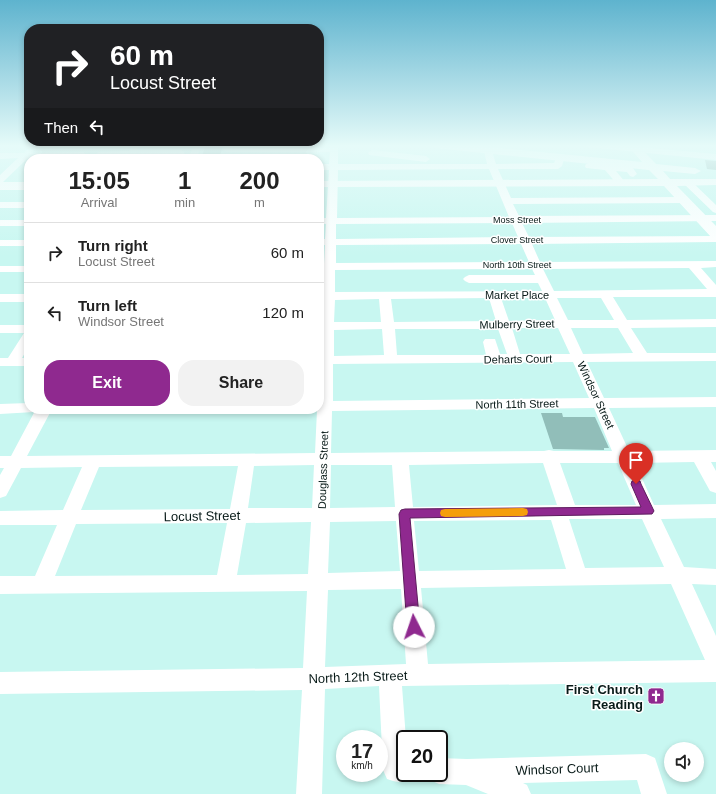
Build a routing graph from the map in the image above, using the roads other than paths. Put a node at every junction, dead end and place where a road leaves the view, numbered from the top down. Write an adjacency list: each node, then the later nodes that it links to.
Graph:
1 (620, 182): 5 (main road)
2 (666, 182): 11 (main road)
3 (687, 182): 16 (street)
4 (499, 183): 5 (main road); 6 (main road); 12 (street, Windsor Street)
5 (602, 183)
6 (326, 184): 13 (street, Douglass Street)
7 (0, 186): 8 (main road)
8 (24, 186)
9 (551, 200): 10 (street); 12 (street); 18 (street)
10 (639, 200): 11 (street); 19 (street)
11 (683, 200): 17 (main road)
12 (507, 201): 21 (street, Windsor Street)
13 (325, 204): 22 (street, Douglass Street)
14 (0, 205): 15 (street)
15 (24, 205): 24 (street)
16 (716, 212): 17 (street, Moss Street)
17 (701, 218): 19 (street, Moss Street); 25 (main road)
18 (562, 219): 19 (street, Moss Street); 21 (street, Moss Street); 29 (street)
19 (655, 219): 26 (street)
20 (470, 220): 21 (street, Moss Street); 22 (street, Moss Street); 30 (street)
21 (515, 220): 28 (street, Windsor Street)
22 (325, 221): 31 (street, Douglass Street)
23 (24, 223): 24 (street)
24 (1, 224)
25 (716, 234)
26 (672, 239): 27 (street, Clover Street); 29 (street, Clover Street)
27 (716, 239)
28 (525, 240): 29 (street, Clover Street); 30 (street, Clover Street); 37 (street, Windsor Street)
29 (574, 240)
30 (476, 241): 31 (street, Clover Street)
31 (325, 242): 39 (street, Douglass Street)
32 (0, 243): 33 (street)
33 (24, 243)
34 (692, 264): 35 (street, North 10th Street); 37 (street, North 10th Street); 44 (street)
35 (716, 264)
36 (512, 265): 37 (street, North 10th Street); 38 (street, North 10th Street); 42 (street)
37 (536, 265): 43 (street, Windsor Street)
38 (465, 266): 39 (street, North 10th Street); 42 (street)
39 (324, 267): 48 (street, Douglass Street)
40 (0, 269): 41 (street)
41 (24, 269)
42 (518, 279): 43 (street)
43 (543, 279): 45 (street, Windsor Street)
44 (716, 293): 46 (street, Market Place)
45 (550, 294): 46 (street, Market Place); 47 (street, Market Place); 54 (street, Windsor Street)
46 (605, 294): 52 (street)
47 (494, 295): 49 (street, Market Place); 55 (street)
48 (324, 296): 49 (street, Market Place)
49 (385, 296): 57 (street)
50 (0, 298): 51 (street)
51 (24, 298)
52 (622, 323): 53 (street, Mulberry Street); 54 (street, Mulberry Street); 62 (street)
53 (716, 323)
54 (563, 324): 55 (street, Mulberry Street); 64 (street, Windsor Street)
55 (503, 325): 57 (street, Mulberry Street); 66 (street)
56 (324, 326): 57 (street, Mulberry Street)
57 (388, 326): 68 (street)
58 (0, 329): 59 (street)
59 (24, 329)
60 (24, 341): 69 (street)
61 (490, 342): 65 (street)
62 (642, 357): 63 (street, Deharts Court); 64 (street, Deharts Court)
63 (716, 357)
64 (579, 358): 66 (street, Deharts Court); 72 (street, Windsor Street)
65 (494, 359): 66 (street, Deharts Court); 68 (street, Deharts Court)
66 (515, 359)
67 (324, 360): 68 (street, Deharts Court)
68 (391, 360)
69 (6, 362): 70 (street)
70 (24, 362)
71 (716, 402): 72 (street, North 11th Street)
72 (599, 403): 73 (street, North 11th Street); 79 (street, Windsor Street)
73 (324, 406)
74 (24, 408): 75 (street)
75 (0, 409)
76 (41, 414): 86 (street)
77 (322, 414): 83 (street, Douglass Street)
78 (549, 456): 79 (street); 82 (street); 91 (street)
79 (624, 456): 80 (street); 89 (street, Windsor Street)
80 (698, 456): 81 (street); 87 (street)
81 (716, 456)
82 (400, 458): 83 (street); 92 (street)
83 (324, 459): 84 (street); 93 (street, Douglass Street)
84 (247, 460): 85 (street); 94 (street)
85 (93, 461): 86 (street); 96 (street)
86 (8, 462): 88 (street)
87 (716, 486)
88 (0, 491)
89 (648, 511): 90 (street, Locust Street); 91 (street, Locust Street); 97 (street, Windsor Street)
90 (716, 511)
91 (563, 512): 92 (street, Locust Street); 98 (street)
92 (405, 514): 93 (street, Locust Street); 100 (street)
93 (321, 515): 94 (street, Locust Street); 101 (street, Douglass Street)
94 (237, 516): 96 (street, Locust Street); 102 (street)
95 (0, 518): 96 (street, Locust Street)
96 (70, 518): 104 (street)
97 (678, 575): 98 (street); 99 (street); 105 (street, Windsor Street)
98 (578, 577): 100 (street)
99 (716, 577)
100 (410, 580): 101 (street); 108 (street)
101 (318, 582): 102 (street); 109 (street, Douglass Street)
102 (226, 583): 104 (street)
103 (0, 585): 104 (street)
104 (41, 585)
105 (716, 660)
106 (716, 671): 108 (street, North 12th Street)
107 (390, 675): 108 (street, North 12th Street); 109 (street, North 12th Street); 111 (street)
108 (418, 675)
109 (313, 678): 110 (street, North 12th Street); 114 (street, Douglass Street)
110 (0, 683)
111 (396, 770)
112 (448, 771): 113 (street, Windsor Court)
113 (467, 772): 115 (street); 116 (street, Windsor Court)
114 (309, 794)
115 (518, 794)
116 (654, 794)

